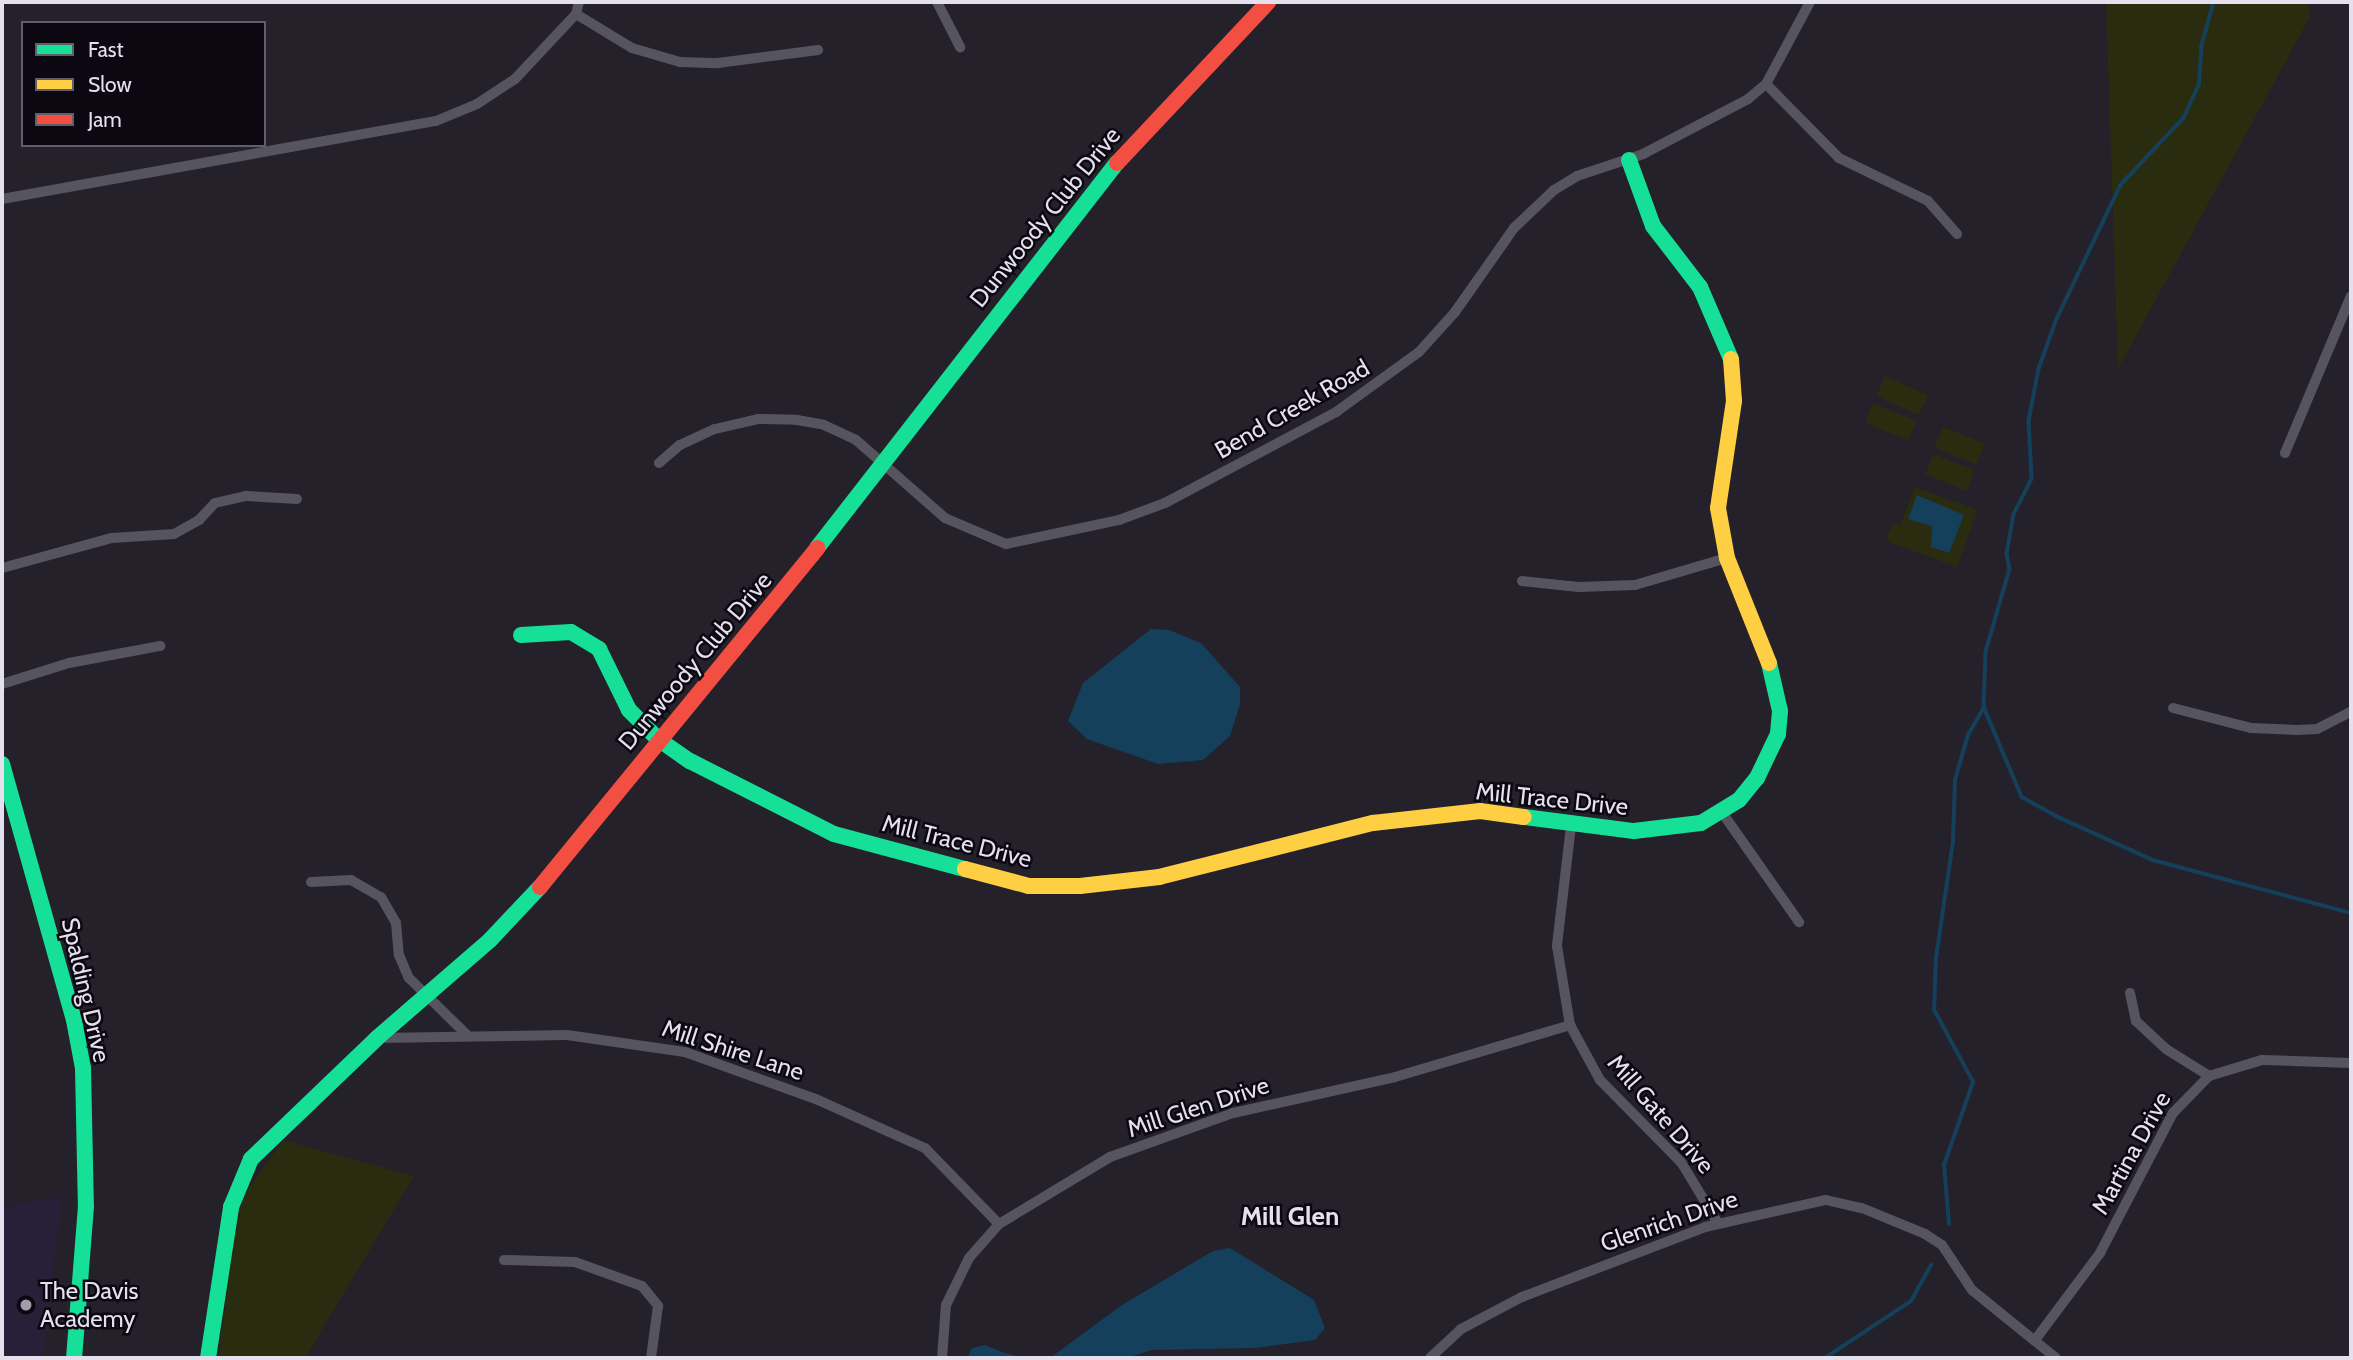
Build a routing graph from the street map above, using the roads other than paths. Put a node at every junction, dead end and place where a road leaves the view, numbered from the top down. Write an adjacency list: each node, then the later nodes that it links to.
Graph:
1 (579, 2): 5 (street)
2 (937, 2): 6 (street)
3 (1268, 2): 14 (street, Dunwoody Club Drive)
4 (1810, 2): 8 (street, Bend Creek Road)
5 (576, 14): 7 (street); 10 (street)
6 (960, 47)
7 (818, 50)
8 (1766, 83): 9 (street, Bend Creek Road); 11 (street)
9 (1629, 160): 14 (street, Bend Creek Road); 17 (street, Mill Trace Drive)
10 (2, 199)
11 (1957, 234)
12 (2351, 296): 13 (street)
13 (2285, 453)
14 (883, 460): 15 (street, Bend Creek Road); 25 (street, Dunwoody Club Drive)
15 (659, 463)
16 (297, 499): 18 (street)
17 (1727, 558): 19 (street); 27 (street, Mill Trace Drive)
18 (2, 568)
19 (1522, 581)
20 (521, 635): 25 (street, Mill Trace Drive)
21 (160, 646): 22 (street)
22 (2, 684)
23 (2173, 708): 24 (street)
24 (2351, 712)
25 (658, 739): 28 (street, Mill Trace Drive); 31 (street, Dunwoody Club Drive)
26 (2, 764): 42 (street, Spalding Drive)
27 (1721, 811): 28 (street, Mill Trace Drive); 30 (street)
28 (1571, 826): 33 (street, Mill Gate Drive)
29 (311, 882): 31 (street)
30 (1798, 922)
31 (429, 993): 34 (street); 35 (street, Dunwoody Club Drive)
32 (2130, 993): 37 (street)
33 (1570, 1025): 38 (street, Mill Gate Drive); 39 (street, Mill Glen Drive)
34 (468, 1035): 35 (street, Mill Shire Lane); 39 (street, Mill Shire Lane)
35 (377, 1038): 43 (street, Dunwoody Club Drive)
36 (2351, 1063): 37 (street, Martina Drive)
37 (2209, 1076): 41 (street, Martina Drive)
38 (1718, 1223): 41 (street, Glenrich Drive); 46 (street, Glenrich Drive)
39 (999, 1224): 45 (street, Mill Glen Drive)
40 (504, 1260): 44 (street)
41 (2035, 1340): 47 (street, Glenrich Drive)
42 (74, 1358)
43 (208, 1358)
44 (651, 1358)
45 (942, 1358)
46 (1430, 1358)
47 (2056, 1358)

